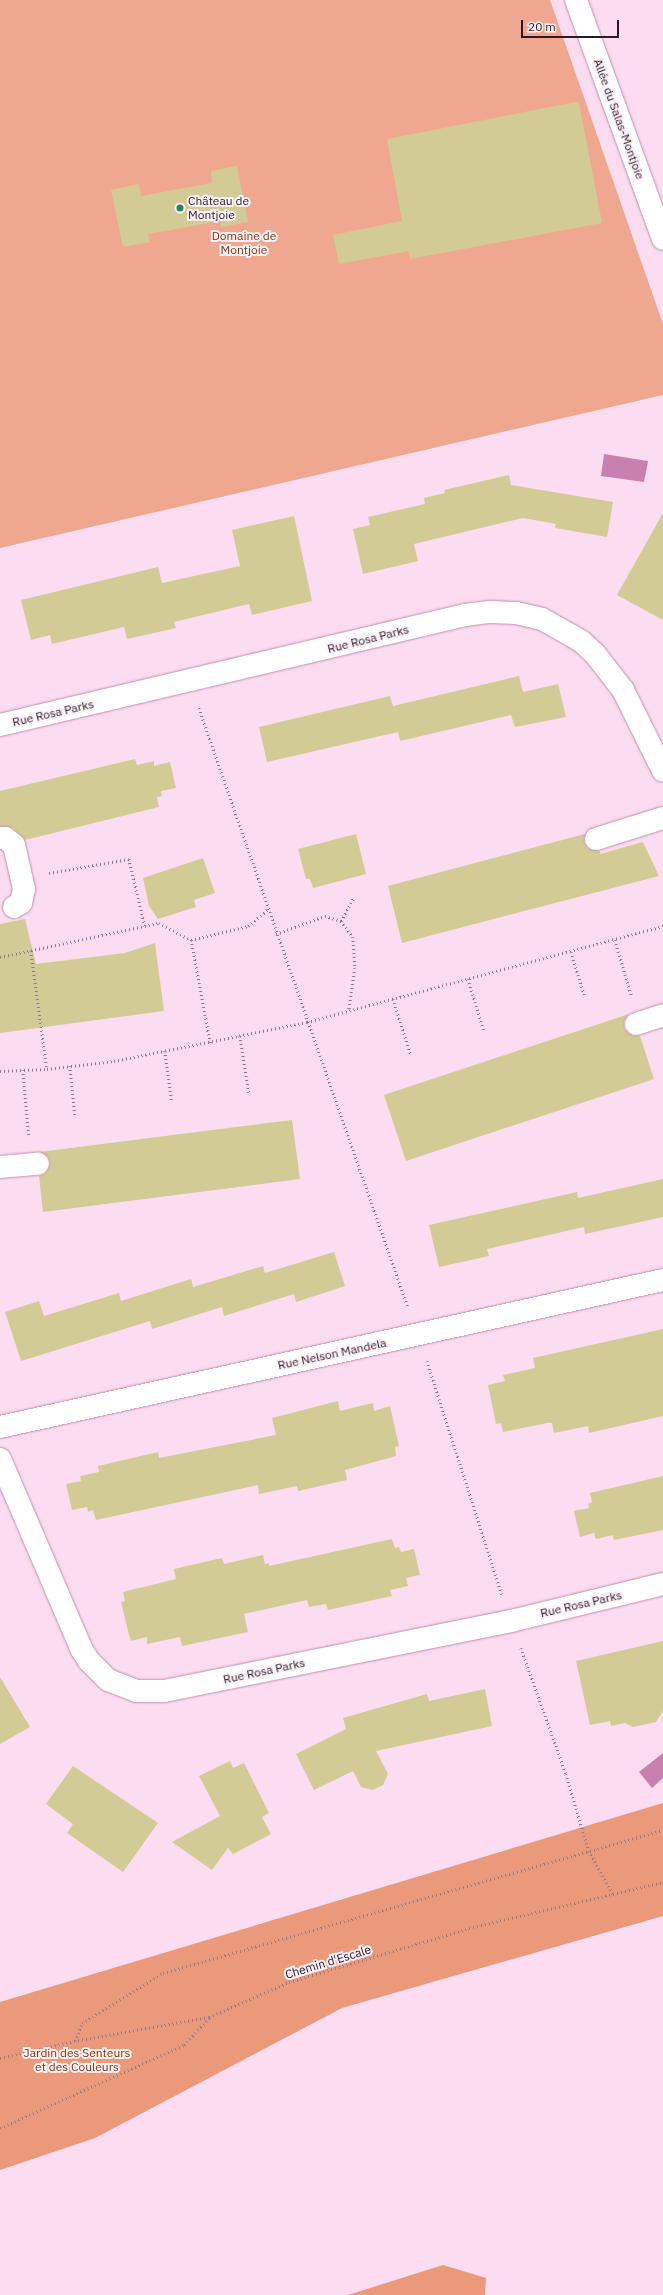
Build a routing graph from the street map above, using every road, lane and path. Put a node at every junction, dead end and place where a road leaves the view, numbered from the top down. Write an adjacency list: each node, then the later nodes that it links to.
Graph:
1 (576, 0): 2 (street, Allée du Salas-Montjoie)
2 (663, 239)
3 (190, 682): 4 (street, Rue Rosa Parks); 5 (street, Rue Rosa Parks); 12 (path)
4 (0, 725)
5 (663, 771)
6 (663, 818): 8 (street)
7 (0, 838): 11 (street)
8 (596, 839)
9 (42, 875): 14 (path)
10 (353, 898): 13 (path)
11 (14, 907)
12 (268, 909): 16 (path); 17 (path)
13 (341, 921): 16 (path); 25 (path)
14 (145, 926): 17 (path); 19 (path)
15 (663, 926): 18 (path)
16 (276, 934): 27 (path)
17 (191, 940): 31 (path)
18 (615, 940): 20 (path); 28 (path)
19 (31, 951): 21 (path); 35 (path)
20 (571, 952): 22 (path); 23 (path)
21 (0, 957)
22 (468, 979): 24 (path); 29 (path)
23 (585, 998)
24 (393, 999): 25 (path); 33 (path)
25 (350, 1010): 27 (path)
26 (663, 1015): 28 (street)
27 (307, 1022): 30 (path); 44 (path)
28 (638, 1023)
29 (484, 1031)
30 (240, 1036): 31 (path); 38 (path)
31 (210, 1042): 32 (path)
32 (165, 1052): 34 (path); 39 (path)
33 (411, 1056)
34 (70, 1066): 35 (path); 40 (path)
35 (46, 1069): 36 (path)
36 (23, 1070): 37 (path); 41 (path)
37 (0, 1071)
38 (249, 1093)
39 (172, 1103)
40 (75, 1115)
41 (34, 1164): 42 (street)
42 (0, 1167)
43 (663, 1280): 44 (street, Rue Nelson Mandela)
44 (419, 1335): 45 (street, Rue Nelson Mandela); 48 (path)
45 (0, 1427)
46 (0, 1459): 48 (street, Rue Rosa Parks)
47 (663, 1584): 48 (street, Rue Rosa Parks)
48 (511, 1621): 50 (path)
49 (663, 1830): 50 (path)
50 (589, 1851): 52 (path); 54 (path)
51 (663, 1882): 52 (path, Chemin d'Escale)
52 (613, 1894): 53 (path, Chemin d'Escale)
53 (209, 2017): 54 (path, Chemin d'Escale); 56 (path)
54 (74, 2041): 55 (path, Chemin d'Escale)
55 (0, 2058)
56 (0, 2128)

